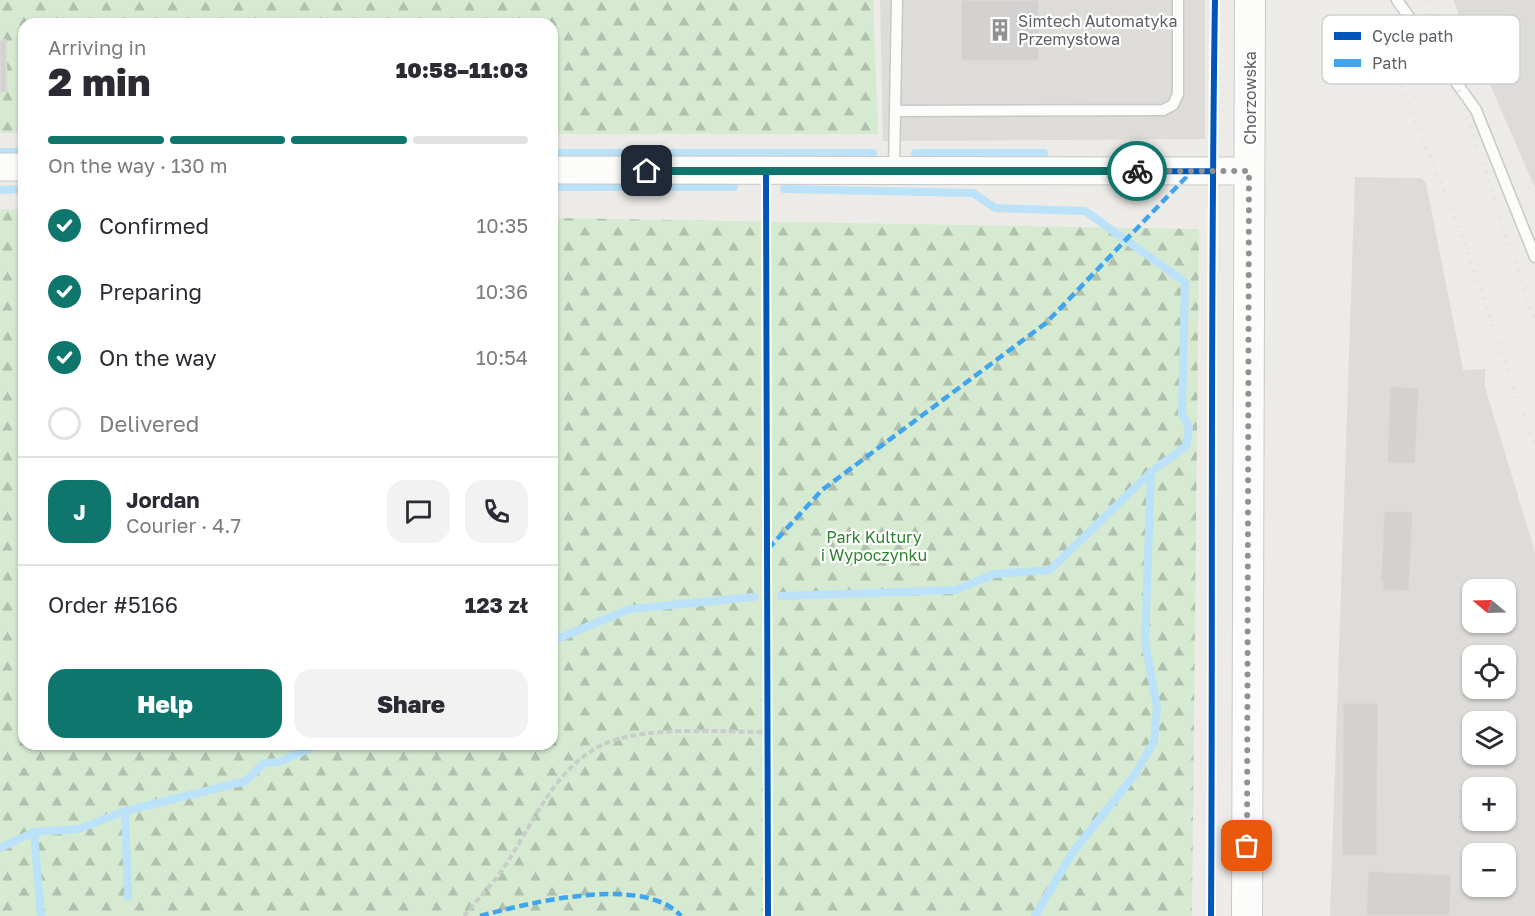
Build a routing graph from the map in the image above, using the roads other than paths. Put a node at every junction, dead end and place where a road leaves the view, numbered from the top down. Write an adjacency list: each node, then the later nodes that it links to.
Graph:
1 (897, 0): 7 (lane)
2 (1178, 0): 7 (lane)
3 (1250, 0): 11 (main road, Chorzowska)
4 (1397, 0): 5 (lane)
5 (1408, 15)
6 (1457, 84): 13 (lane)
7 (895, 111): 12 (lane)
8 (0, 167): 9 (street)
9 (18, 167)
10 (558, 170): 12 (street)
11 (1249, 171): 12 (street); 14 (main road, Chorzowska)
12 (894, 173)
13 (1535, 257)
14 (1247, 916)

